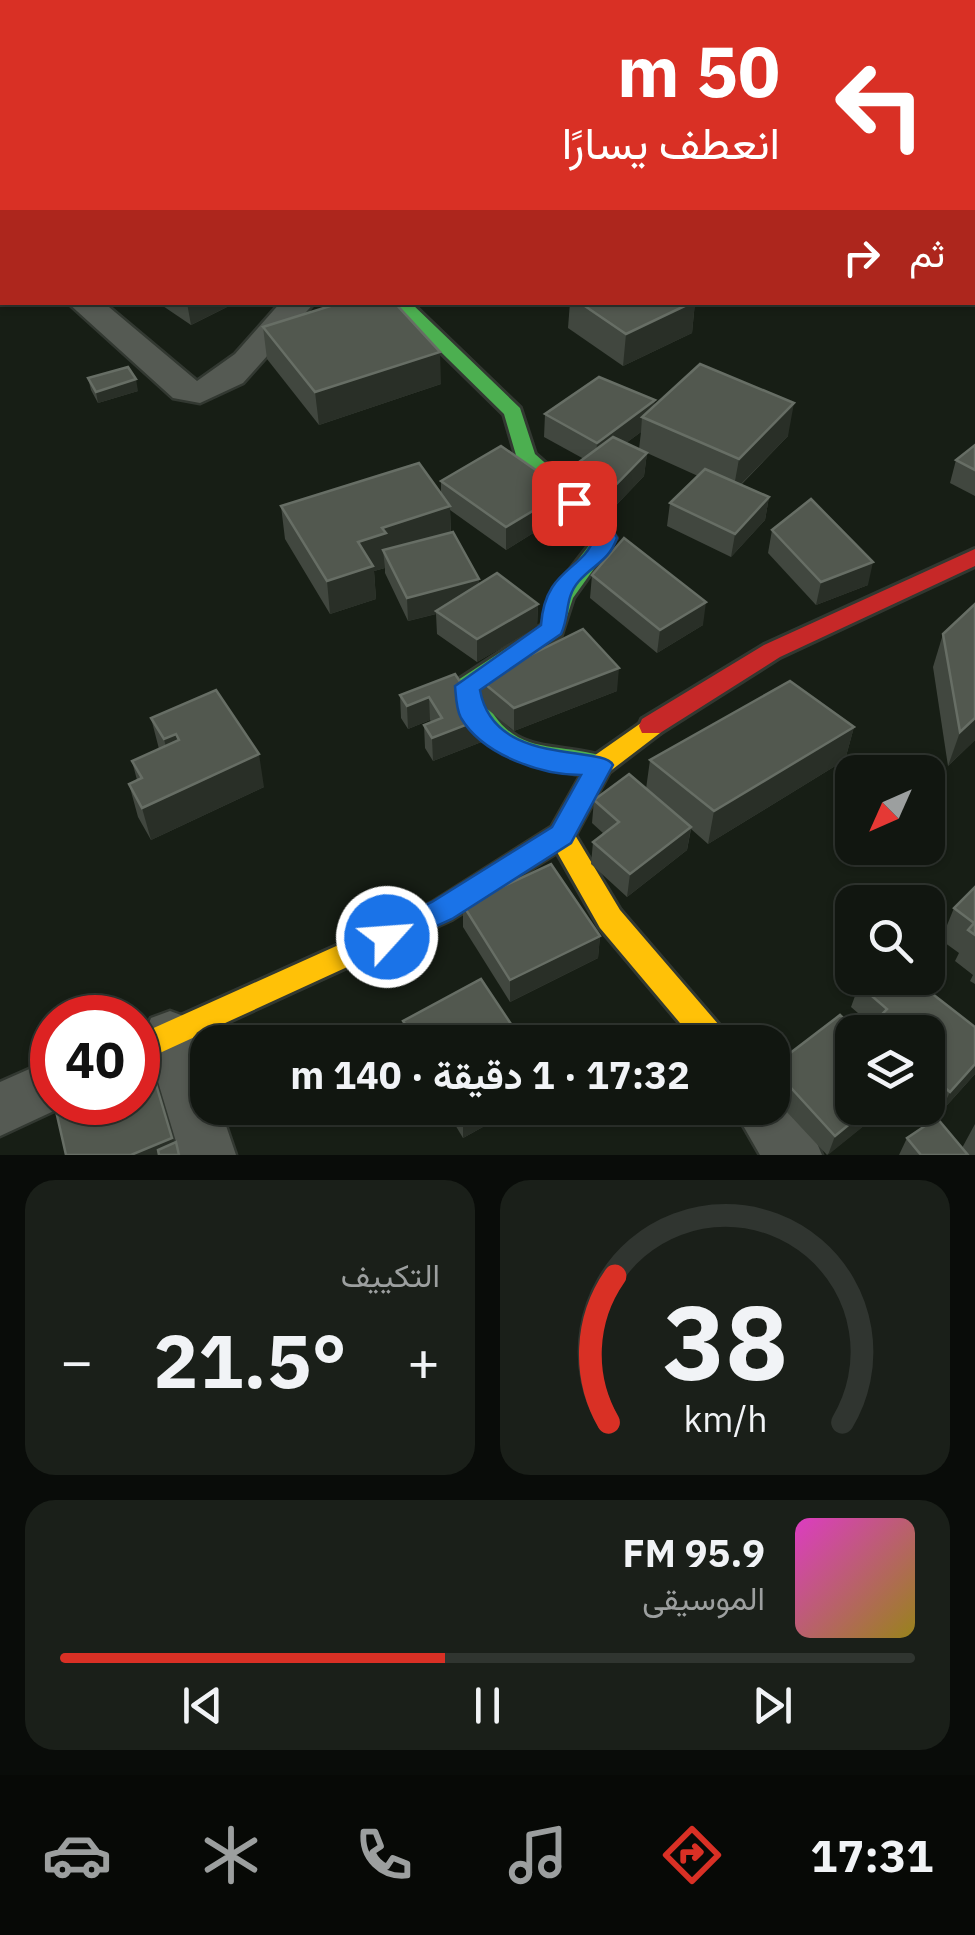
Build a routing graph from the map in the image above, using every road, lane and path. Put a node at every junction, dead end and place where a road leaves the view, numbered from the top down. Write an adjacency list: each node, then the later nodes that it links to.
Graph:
1 (86, 305): 2 (street)
2 (296, 305)
3 (402, 305): 5 (street)
4 (975, 557): 5 (street)
5 (600, 765): 6 (street)
6 (561, 835): 7 (street); 8 (street)
7 (700, 1025)
8 (160, 1039)
9 (160, 1055): 11 (street)
10 (772, 1125): 12 (street)
11 (208, 1155)
12 (794, 1155)

